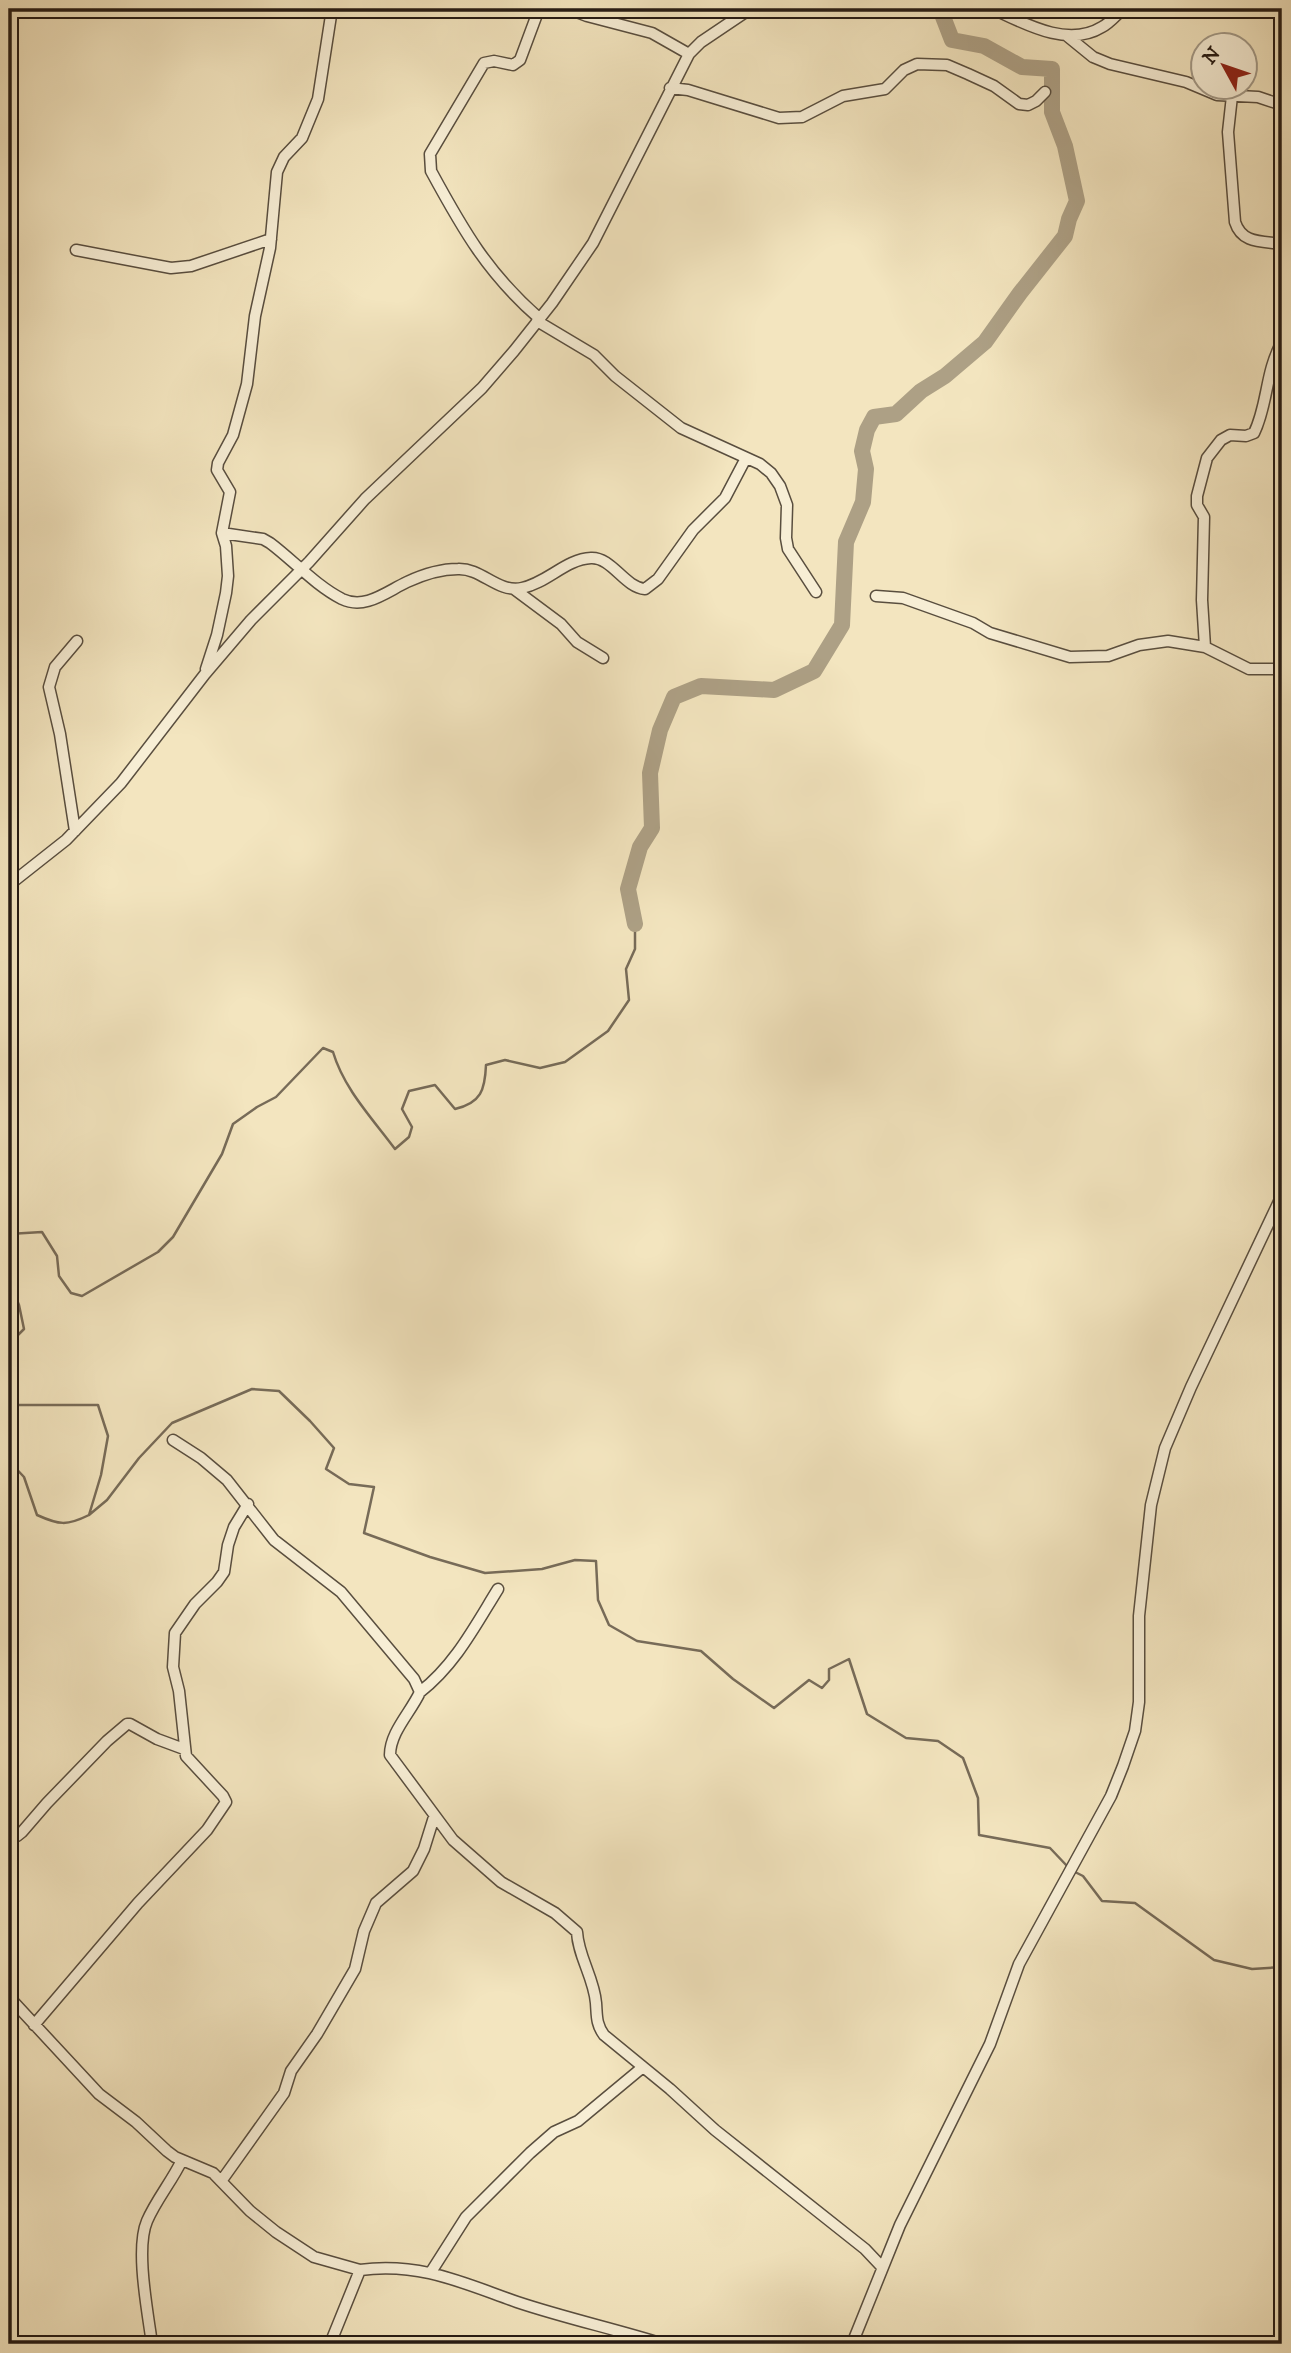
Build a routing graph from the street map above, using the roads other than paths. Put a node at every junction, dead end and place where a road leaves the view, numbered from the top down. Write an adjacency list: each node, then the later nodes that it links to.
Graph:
1 (332, 9): 15 (street)
2 (539, 9): 18 (street)
3 (569, 9): 8 (street)
4 (750, 9): 8 (street)
5 (993, 9): 7 (street)
6 (1123, 9): 7 (street)
7 (1066, 35): 9 (street)
8 (689, 54): 10 (street)
9 (1190, 84)
10 (670, 88): 11 (street); 18 (street)
11 (1045, 92)
12 (1260, 98): 14 (street)
13 (1231, 102): 16 (street)
14 (1282, 105)
15 (271, 239): 17 (street); 21 (street)
16 (1282, 244)
17 (76, 250)
18 (538, 320): 20 (street); 22 (street)
19 (1282, 342): 27 (street)
20 (746, 458): 23 (street); 24 (street)
21 (222, 533): 22 (street); 30 (street)
22 (302, 569): 23 (street); 30 (street)
23 (514, 589): 28 (street)
24 (816, 592)
25 (876, 596): 27 (street)
26 (77, 641): 31 (street)
27 (1205, 647): 29 (street)
28 (603, 658)
29 (1282, 669)
30 (205, 674): 31 (street)
31 (75, 831): 32 (street)
32 (9, 885)
33 (1282, 1195): 46 (street)
34 (173, 1440): 35 (street)
35 (248, 1504): 37 (street); 38 (street)
36 (498, 1589): 37 (street)
37 (420, 1692): 39 (street)
38 (184, 1749): 40 (street); 42 (street)
39 (434, 1817): 43 (street); 45 (street)
40 (9, 1835)
41 (9, 1997): 42 (street)
42 (34, 2025): 44 (street)
43 (643, 2067): 46 (street); 48 (street)
44 (182, 2160): 45 (street); 49 (street)
45 (222, 2180): 47 (street)
46 (883, 2267): 52 (street)
47 (360, 2270): 48 (street); 50 (street)
48 (431, 2272): 51 (street)
49 (152, 2344)
50 (330, 2344)
51 (663, 2344)
52 (852, 2344)

